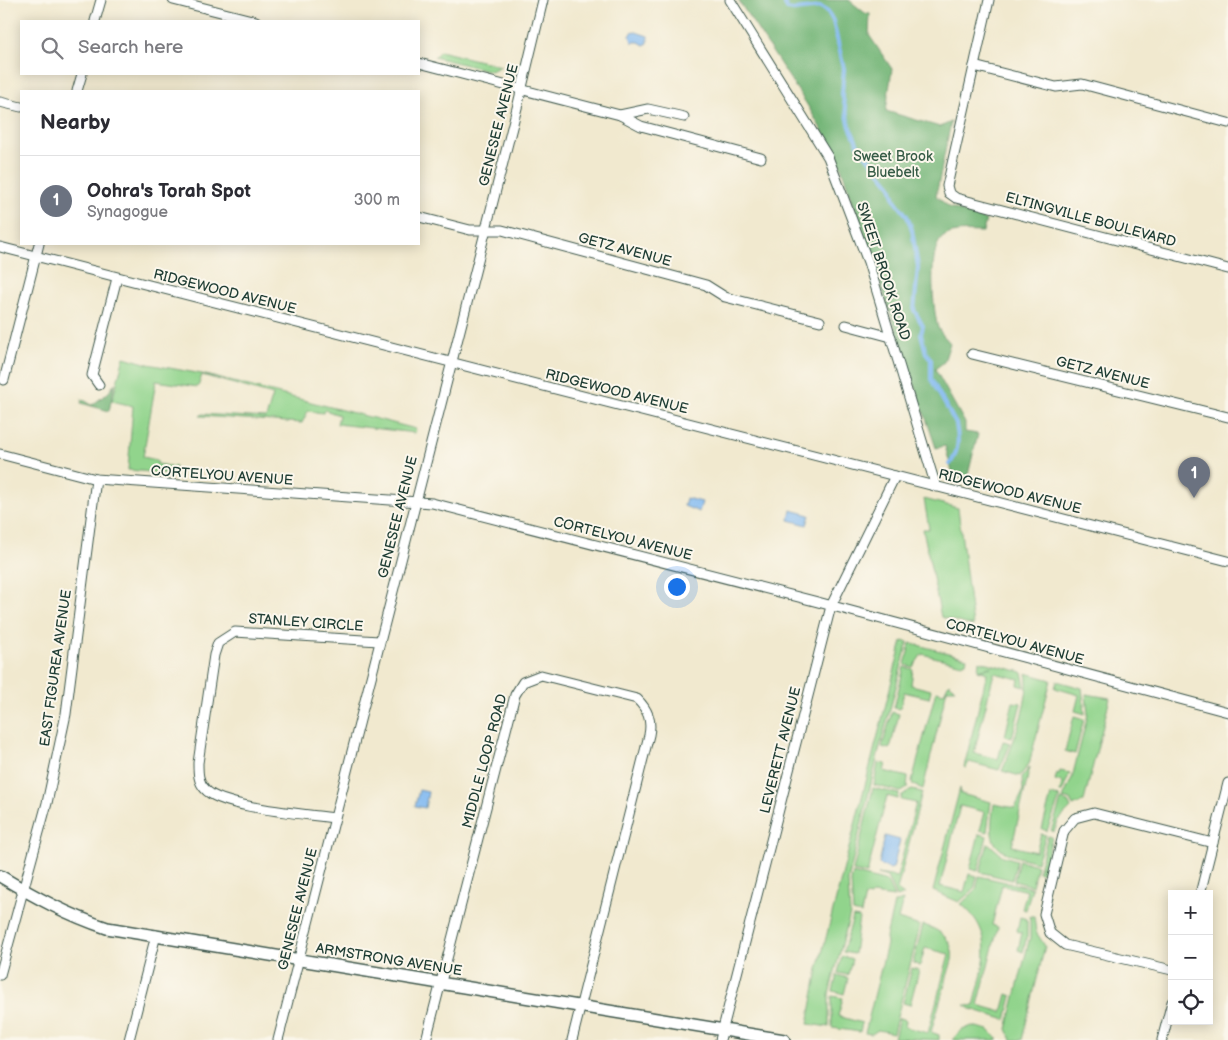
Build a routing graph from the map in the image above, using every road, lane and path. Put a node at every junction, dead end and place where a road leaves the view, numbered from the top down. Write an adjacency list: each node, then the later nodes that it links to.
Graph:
1 (101, 0): 6 (street)
2 (173, 0): 7 (street)
3 (543, 0): 11 (street, GENESEE AVENUE)
4 (730, 0): 28 (street, SWEET BROOK ROAD)
5 (988, 0): 9 (street)
6 (95, 20)
7 (252, 20)
8 (420, 63): 11 (street)
9 (974, 66): 17 (street); 24 (street, ELTINGVILLE BOULEVARD)
10 (82, 75): 12 (street)
11 (522, 89): 15 (street); 20 (street, GENESEE AVENUE)
12 (77, 90)
13 (0, 102): 14 (street)
14 (20, 108)
15 (620, 115): 16 (street); 18 (street)
16 (684, 117)
17 (1228, 123)
18 (761, 158)
19 (420, 216): 20 (street, GETZ AVENUE)
20 (486, 230): 26 (street, GETZ AVENUE); 30 (street, GENESEE AVENUE)
21 (38, 245): 23 (street)
22 (0, 247): 23 (street, RIDGEWOOD AVENUE)
23 (35, 256): 25 (street, RIDGEWOOD AVENUE); 31 (street)
24 (1228, 269)
25 (117, 278): 30 (street, RIDGEWOOD AVENUE); 32 (street)
26 (820, 321)
27 (846, 325): 28 (street)
28 (891, 337): 37 (street, SWEET BROOK ROAD)
29 (972, 354): 33 (street, GETZ AVENUE)
30 (451, 363): 35 (street, RIDGEWOOD AVENUE); 38 (street, GENESEE AVENUE)
31 (4, 380)
32 (99, 385)
33 (1228, 417)
34 (0, 454): 36 (street, CORTELYOU AVENUE)
35 (895, 476): 37 (street, RIDGEWOOD AVENUE); 40 (street, LEVERETT AVENUE)
36 (96, 479): 38 (street, CORTELYOU AVENUE); 47 (street, EAST FIGUREA AVENUE)
37 (936, 487): 39 (street, RIDGEWOOD AVENUE)
38 (415, 502): 40 (street, CORTELYOU AVENUE); 41 (street, GENESEE AVENUE)
39 (1228, 561)
40 (831, 606): 42 (street, CORTELYOU AVENUE); 56 (street, LEVERETT AVENUE)
41 (379, 641): 44 (street, GENESEE AVENUE); 44 (street, STANLEY CIRCLE)
42 (1228, 712)
43 (1228, 783): 45 (street)
44 (334, 818): 50 (street, GENESEE AVENUE)
45 (1213, 844): 48 (street); 51 (street)
46 (0, 876): 47 (street, ARMSTRONG AVENUE)
47 (22, 889): 49 (street, ARMSTRONG AVENUE); 52 (street, EAST FIGUREA AVENUE)
48 (1201, 890)
49 (156, 936): 50 (street, ARMSTRONG AVENUE); 57 (street)
50 (298, 959): 53 (street, ARMSTRONG AVENUE); 58 (street, GENESEE AVENUE)
51 (1168, 969)
52 (0, 975)
53 (440, 983): 54 (street, ARMSTRONG AVENUE); 54 (street, MIDDLE LOOP ROAD); 59 (street, MIDDLE LOOP ROAD)
54 (580, 1006): 56 (street, ARMSTRONG AVENUE); 60 (street, MIDDLE LOOP ROAD)
55 (1168, 1017): 62 (street)
56 (721, 1035): 61 (street, ARMSTRONG AVENUE)
57 (129, 1040)
58 (278, 1040)
59 (426, 1040)
60 (572, 1040)
61 (784, 1040)
62 (1162, 1040)

